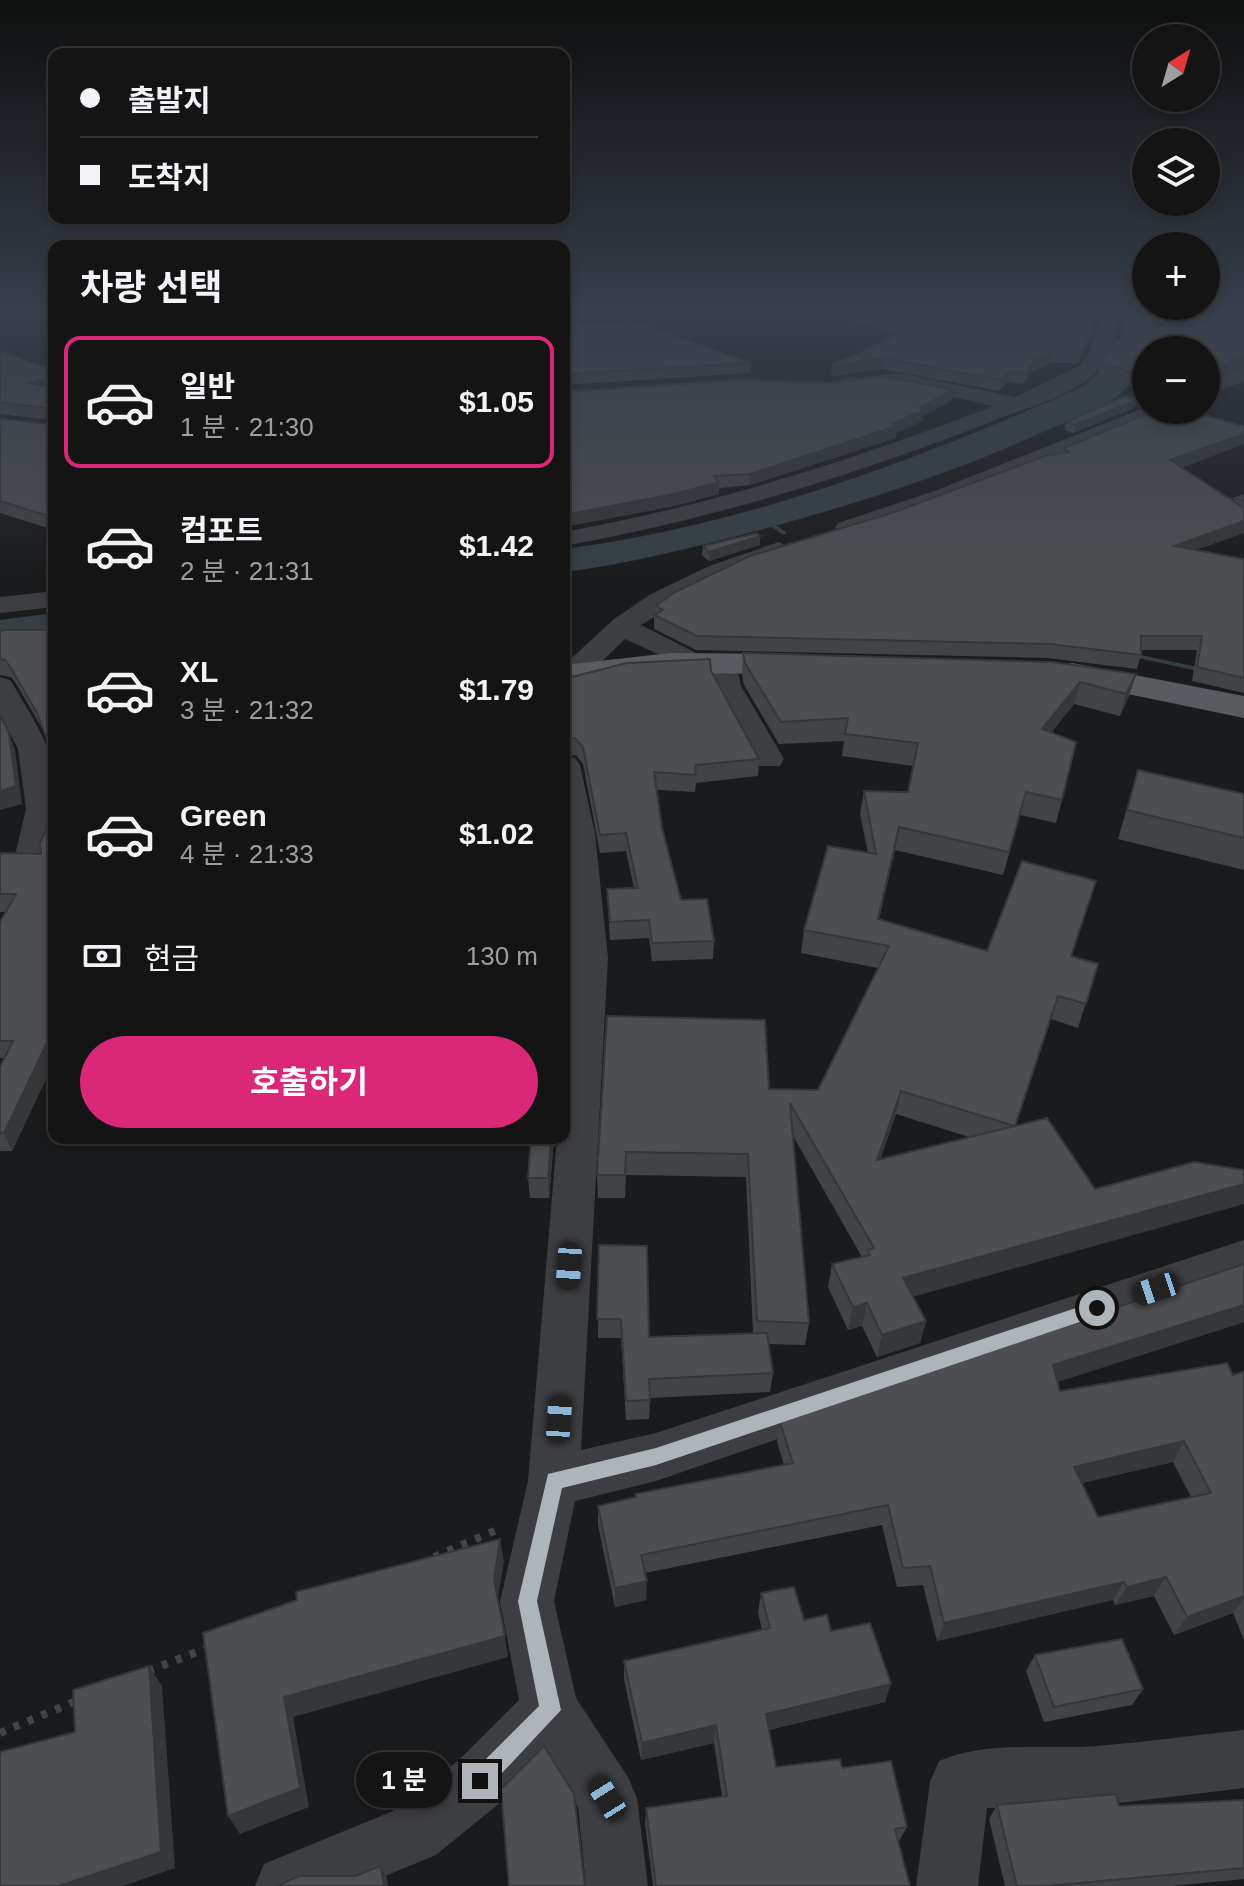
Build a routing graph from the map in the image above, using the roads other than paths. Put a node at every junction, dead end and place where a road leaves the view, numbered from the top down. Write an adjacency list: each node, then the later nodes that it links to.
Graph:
1 (1002, 401): 3 (street)
2 (1022, 401): 3 (street)
3 (1016, 404): 6 (street)
4 (1132, 419): 5 (street)
5 (825, 535)
6 (570, 538)
7 (800, 543): 10 (street)
8 (48, 600): 9 (street)
9 (0, 605)
10 (622, 627): 11 (street); 14 (street)
11 (713, 663): 12 (main road); 15 (main road); 18 (street)
12 (834, 664)
13 (1034, 670): 17 (main road)
14 (570, 673)
15 (570, 676)
16 (0, 686): 20 (street)
17 (1244, 707)
18 (769, 759)
19 (570, 792): 22 (street)
20 (29, 851)
21 (1244, 1259): 22 (street)
22 (551, 1496): 23 (street)
23 (550, 1710): 25 (street); 26 (street)
24 (1244, 1759): 27 (street)
25 (286, 1886)
26 (617, 1886)
27 (947, 1886)

